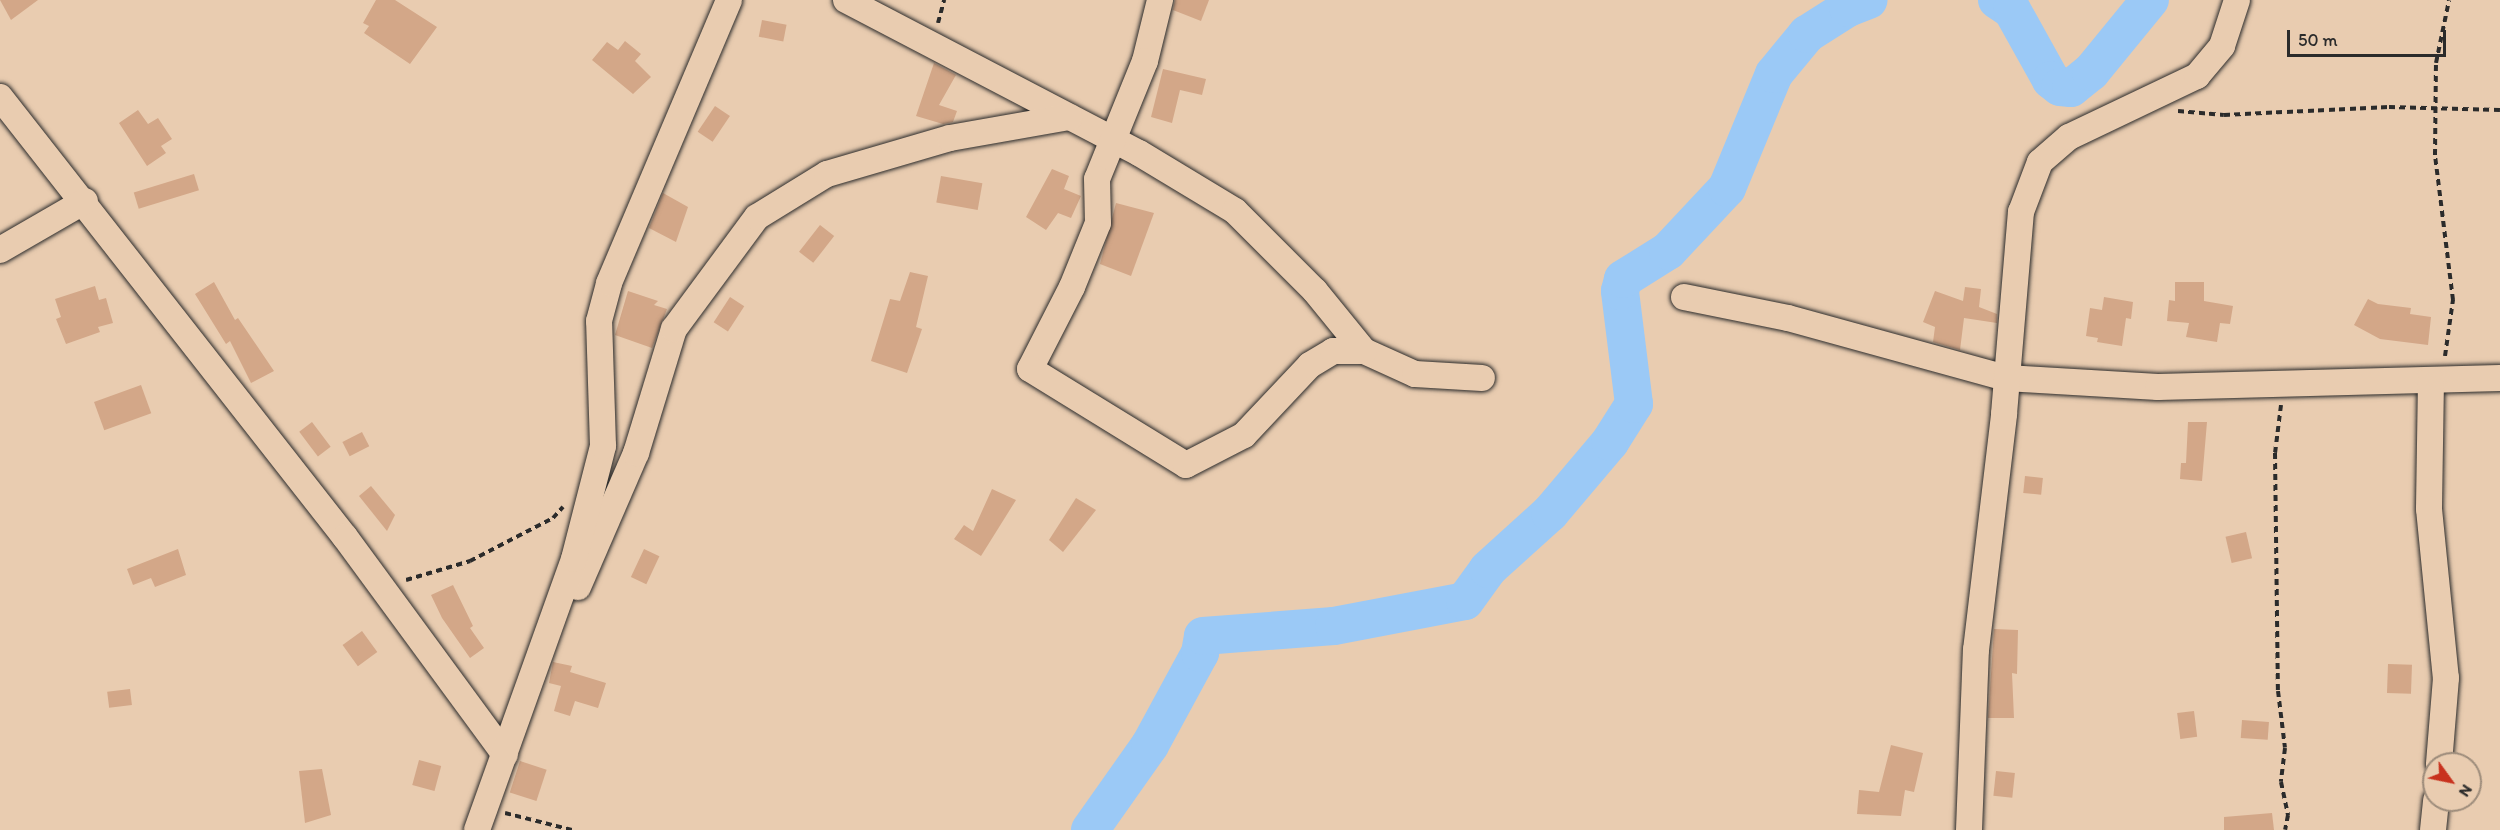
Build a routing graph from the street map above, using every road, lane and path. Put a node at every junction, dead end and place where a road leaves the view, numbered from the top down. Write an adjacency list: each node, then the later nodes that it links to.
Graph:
1 (729, 0): 23 (street)
2 (846, 0): 10 (street)
3 (1160, 0): 11 (street)
4 (2237, 0): 7 (street)
5 (2449, 0): 8 (path)
6 (0, 97): 12 (street)
7 (2133, 107): 8 (path); 17 (street)
8 (2436, 109): 9 (path); 19 (path)
9 (2500, 110)
10 (1070, 117): 11 (street); 23 (street)
11 (1114, 141): 15 (street); 15 (street)
12 (85, 201): 13 (street); 22 (street)
13 (0, 250)
14 (1684, 297): 17 (street)
15 (1364, 351): 16 (street)
16 (1482, 378)
17 (2006, 378): 20 (street); 29 (street)
18 (2500, 378): 19 (street)
19 (2437, 380): 20 (street); 24 (street)
20 (2284, 384): 30 (path)
21 (568, 501): 22 (path)
22 (382, 588): 25 (street)
23 (553, 619): 25 (street)
24 (2440, 752)
25 (505, 755): 27 (street)
26 (2435, 812): 31 (street)
27 (481, 819): 28 (path)
28 (572, 830)
29 (1969, 830)
30 (2285, 830)
31 (2433, 830)

